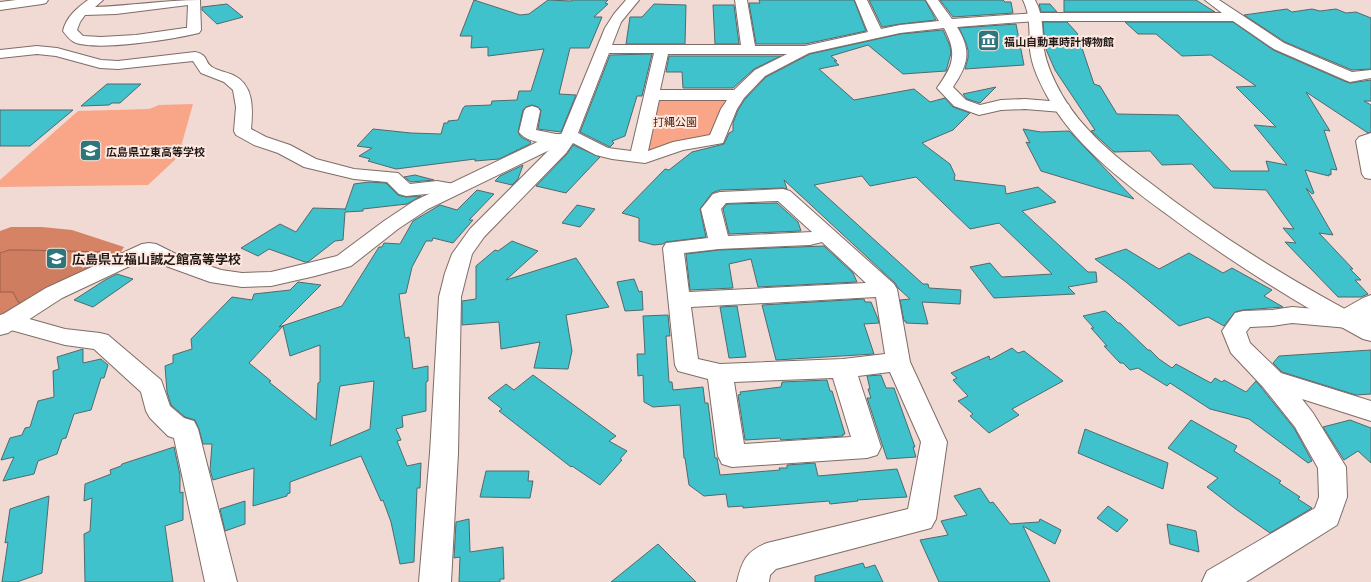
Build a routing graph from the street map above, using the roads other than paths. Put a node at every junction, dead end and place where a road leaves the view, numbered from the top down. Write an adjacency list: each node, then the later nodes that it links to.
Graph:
1 (42, 0): 9 (street)
2 (96, 0): 11 (street)
3 (742, 0): 19 (street)
4 (861, 0): 16 (street)
5 (932, 0): 15 (street)
6 (1029, 0): 12 (street)
7 (1211, 0): 13 (street)
8 (626, 2): 17 (street)
9 (0, 6)
10 (968, 8): 14 (street)
11 (82, 11): 11 (street)
12 (1036, 17): 13 (street); 14 (street); 25 (street)
13 (1237, 17): 22 (street)
14 (978, 22): 15 (street)
15 (947, 24): 16 (street); 25 (street)
16 (879, 34): 20 (street)
17 (604, 49): 18 (street); 27 (street)
18 (662, 49): 19 (street); 23 (street)
19 (749, 50): 20 (street)
20 (805, 50): 24 (street)
21 (0, 54): 31 (street)
22 (1371, 74)
23 (652, 95): 24 (street); 29 (street)
24 (738, 95): 29 (street)
25 (1062, 107): 37 (street)
26 (532, 111): 27 (street)
27 (565, 137): 29 (street); 31 (street); 47 (street)
28 (1371, 138): 30 (street)
29 (638, 156)
30 (1371, 174)
31 (453, 189): 39 (street)
32 (826, 234): 33 (street); 33 (street); 34 (street)
33 (719, 243): 35 (street)
34 (886, 289): 35 (street); 41 (street)
35 (680, 300): 43 (street)
36 (1371, 302): 37 (street)
37 (1344, 319): 38 (street); 40 (street); 44 (street)
38 (1371, 322)
39 (4, 324): 46 (street)
40 (1371, 333)
41 (898, 362): 42 (street); 48 (street)
42 (843, 368): 43 (street); 43 (street)
43 (720, 373)
44 (1272, 380): 45 (street); 49 (street)
45 (1371, 411)
46 (221, 582)
47 (435, 582)
48 (753, 582)
49 (1218, 582)

